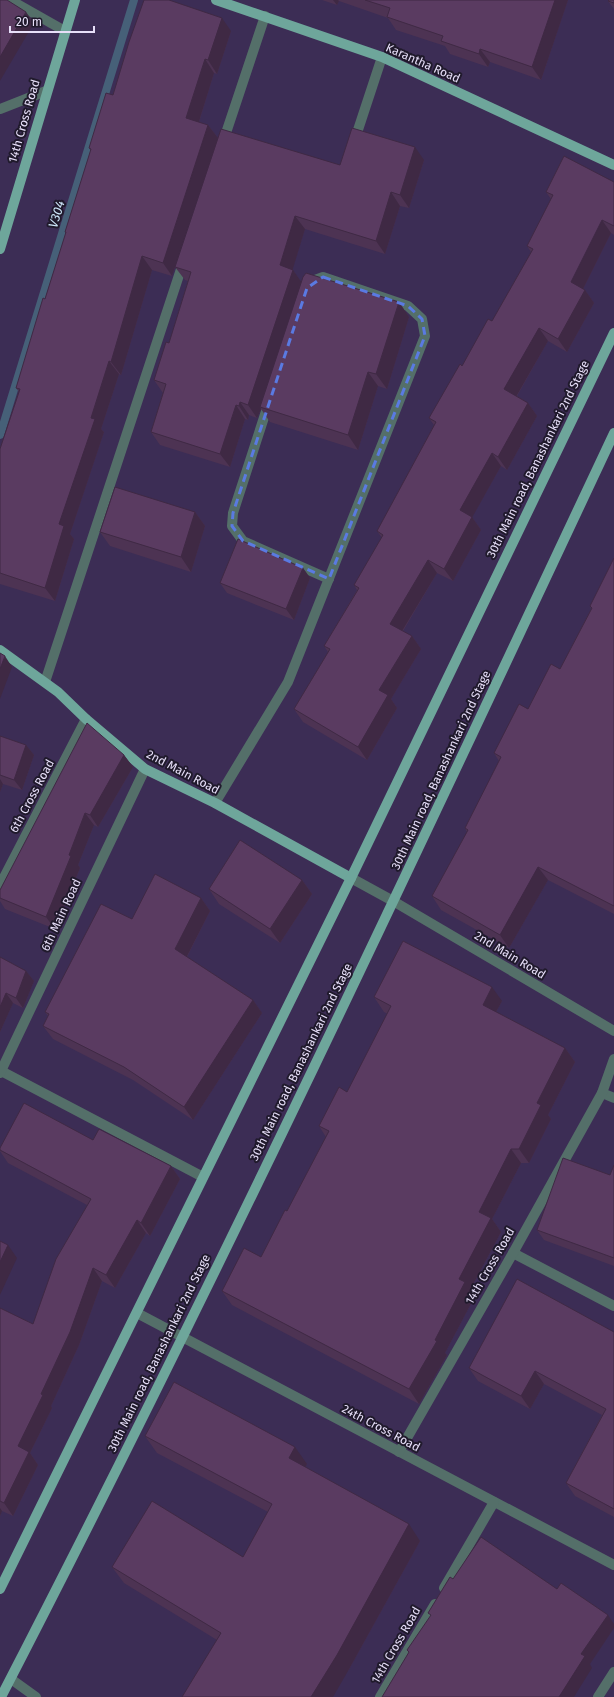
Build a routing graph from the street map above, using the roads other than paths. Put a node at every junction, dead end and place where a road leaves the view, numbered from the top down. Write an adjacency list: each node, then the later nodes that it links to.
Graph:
1 (10, 0): 5 (street)
2 (74, 0): 5 (main road, 14th Cross Road)
3 (216, 0): 4 (main road, Karantha Road)
4 (265, 16): 6 (main road, Karantha Road); 10 (street)
5 (65, 31): 7 (main road, 14th Cross Road)
6 (382, 57): 9 (street); 11 (main road, Karantha Road)
7 (46, 91): 8 (street); 12 (main road, 14th Cross Road)
8 (0, 110)
9 (351, 150)
10 (220, 152)
11 (614, 165)
12 (0, 249)
13 (188, 251): 20 (street)
14 (304, 296): 18 (street)
15 (614, 333): 24 (main road, 30th Main road, Banashankari 2nd Stage)
16 (272, 393): 18 (street)
17 (614, 433): 26 (main road, 30th Main road, Banashankari 2nd Stage)
18 (329, 579): 23 (street)
19 (0, 650): 20 (main road, 2nd Main Road)
20 (45, 682): 21 (main road, 2nd Main Road)
21 (86, 719): 22 (main road, 2nd Main Road); 25 (street, 6th Cross Road)
22 (145, 769): 23 (main road, 2nd Main Road); 29 (street, 6th Main Road)
23 (215, 803): 24 (main road, 2nd Main Road)
24 (351, 878): 26 (street, 2nd Main Road); 32 (main road, 30th Main road, Banashankari 2nd Stage)
25 (0, 885)
26 (393, 901): 27 (street, 2nd Main Road); 36 (main road, 30th Main road, Banashankari 2nd Stage)
27 (614, 1032)
28 (614, 1059): 30 (street, 14th Cross Road)
29 (0, 1072): 32 (street)
30 (602, 1093): 31 (street); 33 (street, 14th Cross Road)
31 (614, 1098)
32 (203, 1177): 35 (main road, 30th Main road, Banashankari 2nd Stage)
33 (513, 1253): 34 (street); 37 (street, 14th Cross Road)
34 (614, 1306)
35 (137, 1313): 36 (street, 24th Cross Road); 40 (main road, 30th Main road, Banashankari 2nd Stage)
36 (182, 1338): 37 (street, 24th Cross Road); 42 (main road, 30th Main road, Banashankari 2nd Stage)
37 (399, 1452): 38 (street, 24th Cross Road)
38 (494, 1502): 39 (street, 24th Cross Road); 45 (street, 14th Cross Road)
39 (614, 1565)
40 (0, 1589)
41 (614, 1672): 46 (street)
42 (11, 1679): 43 (main road, 30th Main road, Banashankari 2nd Stage); 44 (street)
43 (1, 1697)
44 (36, 1697)
45 (380, 1697)
46 (598, 1697)

